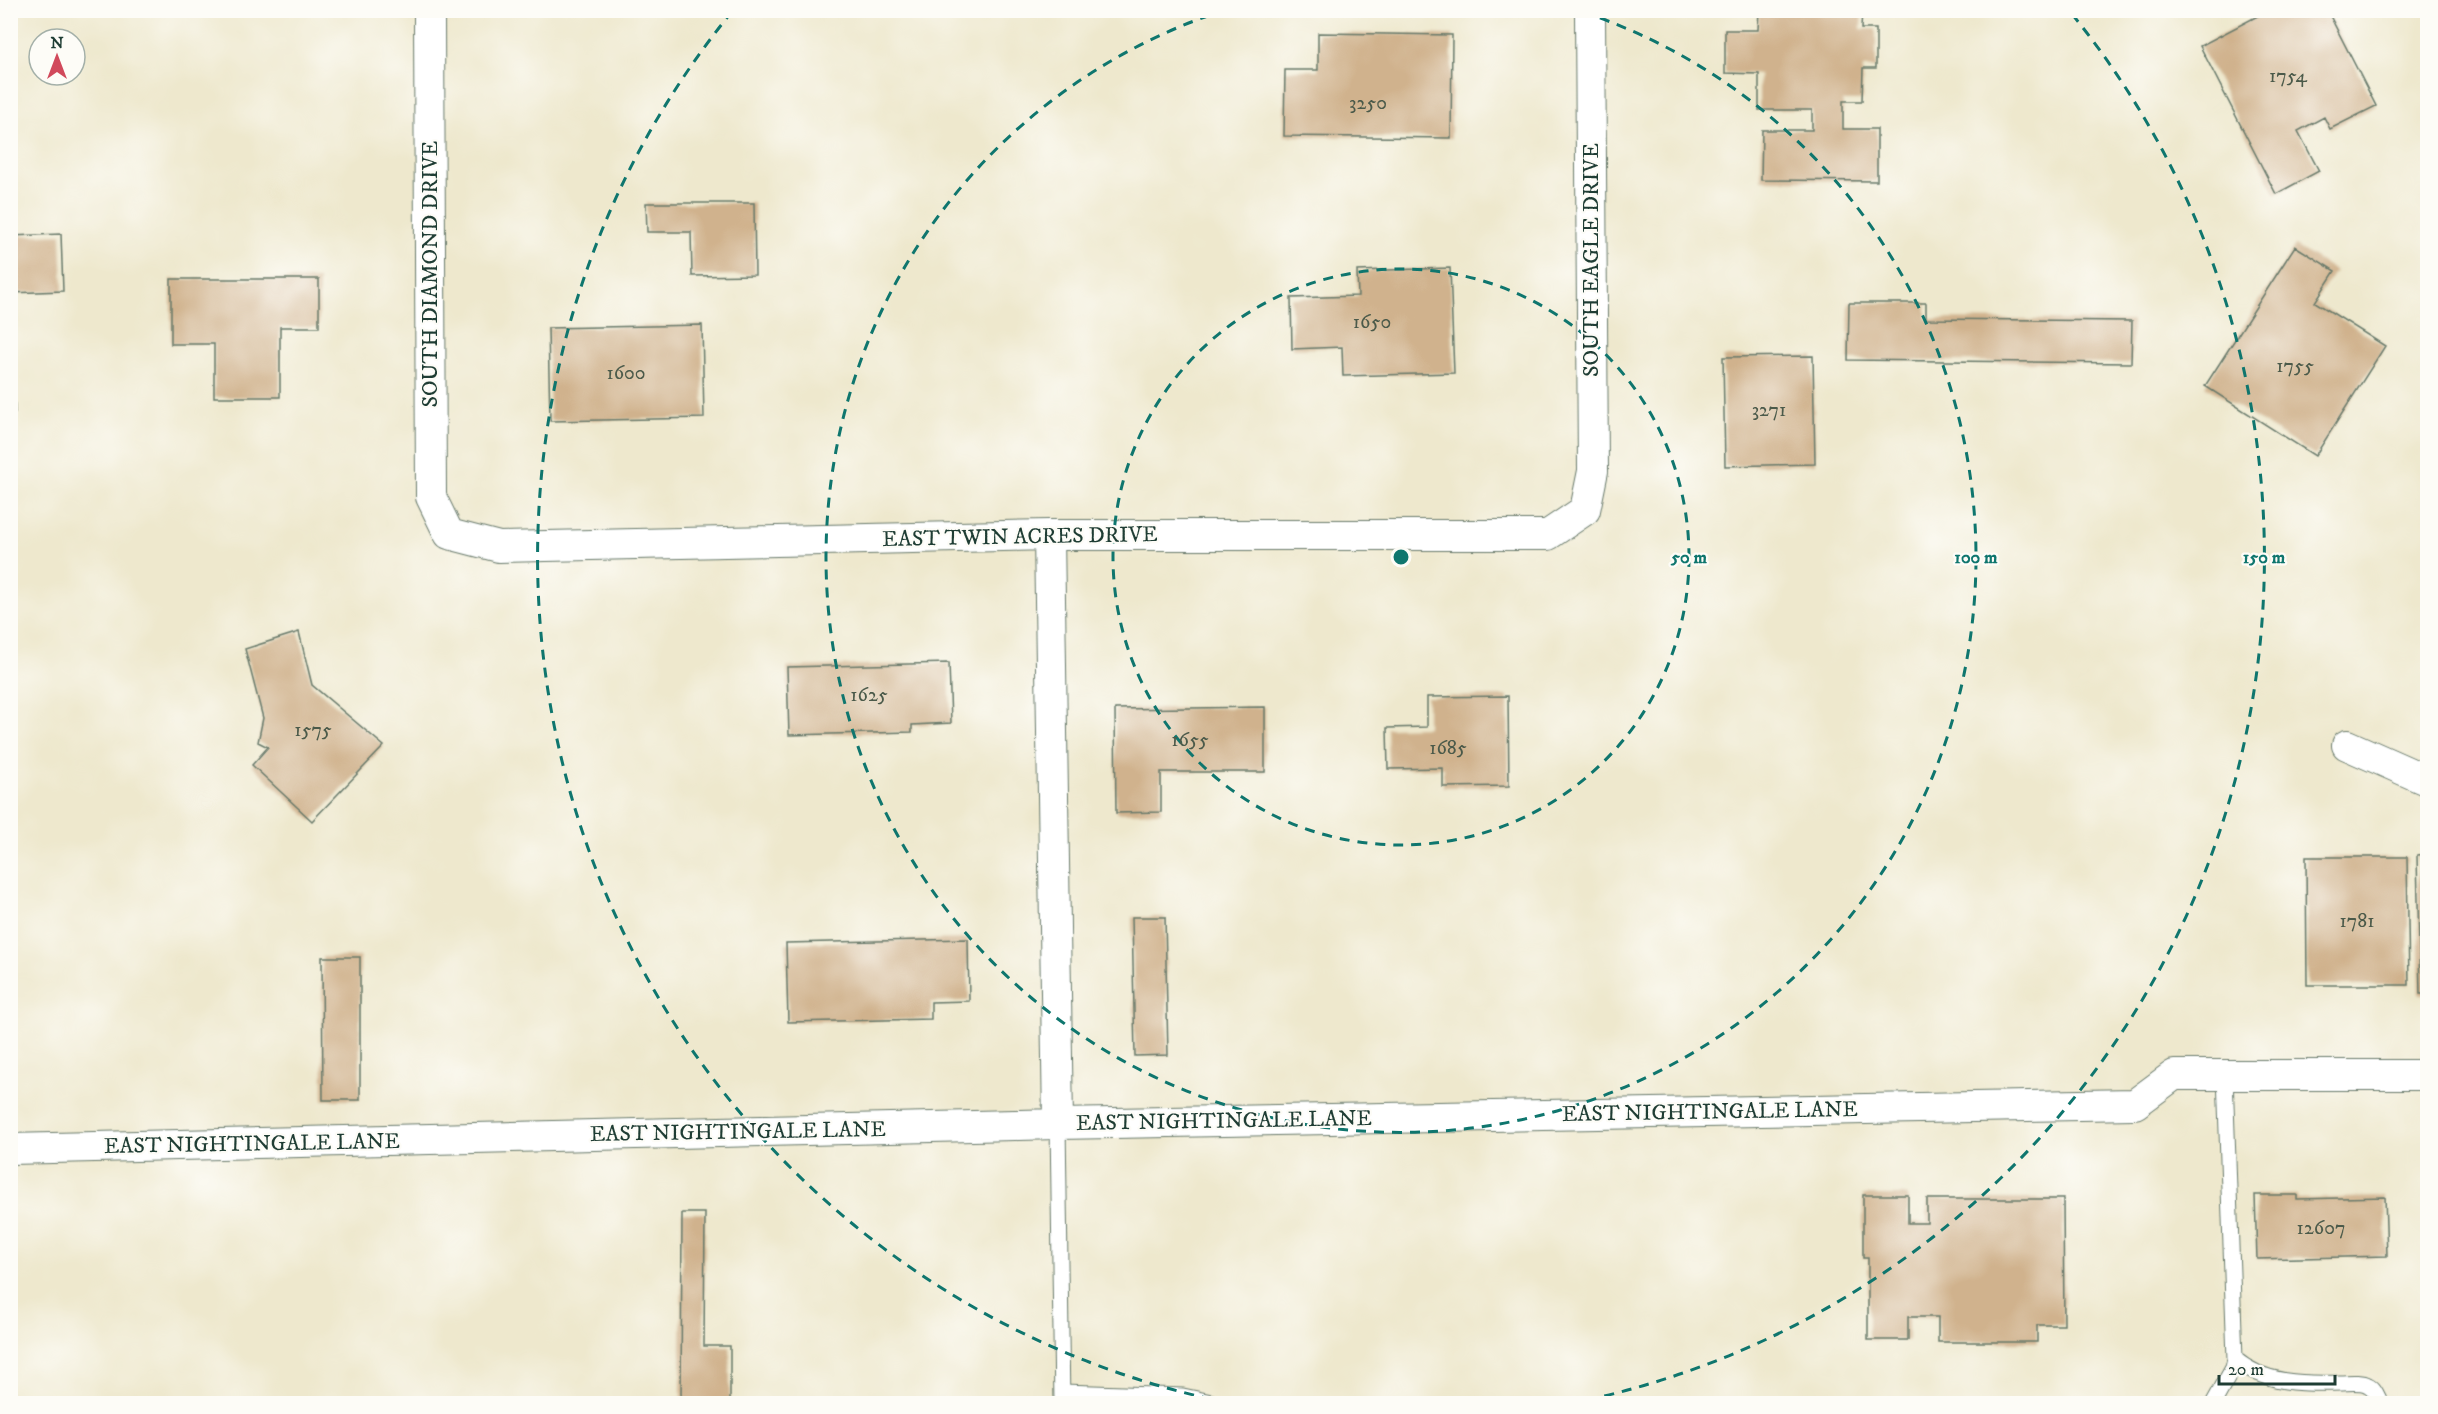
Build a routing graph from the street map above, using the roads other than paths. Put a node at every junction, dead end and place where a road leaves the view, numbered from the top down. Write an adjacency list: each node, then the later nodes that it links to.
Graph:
1 (429, 10): 4 (street, SOUTH DIAMOND DRIVE)
2 (1590, 10): 3 (street, SOUTH EAGLE DRIVE)
3 (1585, 510): 5 (street, EAST TWIN ACRES DRIVE)
4 (449, 534): 5 (street, EAST TWIN ACRES DRIVE)
5 (1049, 535): 10 (street)
6 (2347, 745): 7 (street)
7 (2427, 781)
8 (2225, 1075): 9 (street, EAST NIGHTINGALE LANE); 10 (street, EAST NIGHTINGALE LANE); 12 (lane)
9 (2427, 1075)
10 (1058, 1124): 11 (street, EAST NIGHTINGALE LANE); 13 (lane)
11 (10, 1149)
12 (2235, 1359): 14 (lane); 16 (lane)
13 (1062, 1398): 15 (lane)
14 (2381, 1403)
15 (1221, 1404)
16 (2213, 1404)

